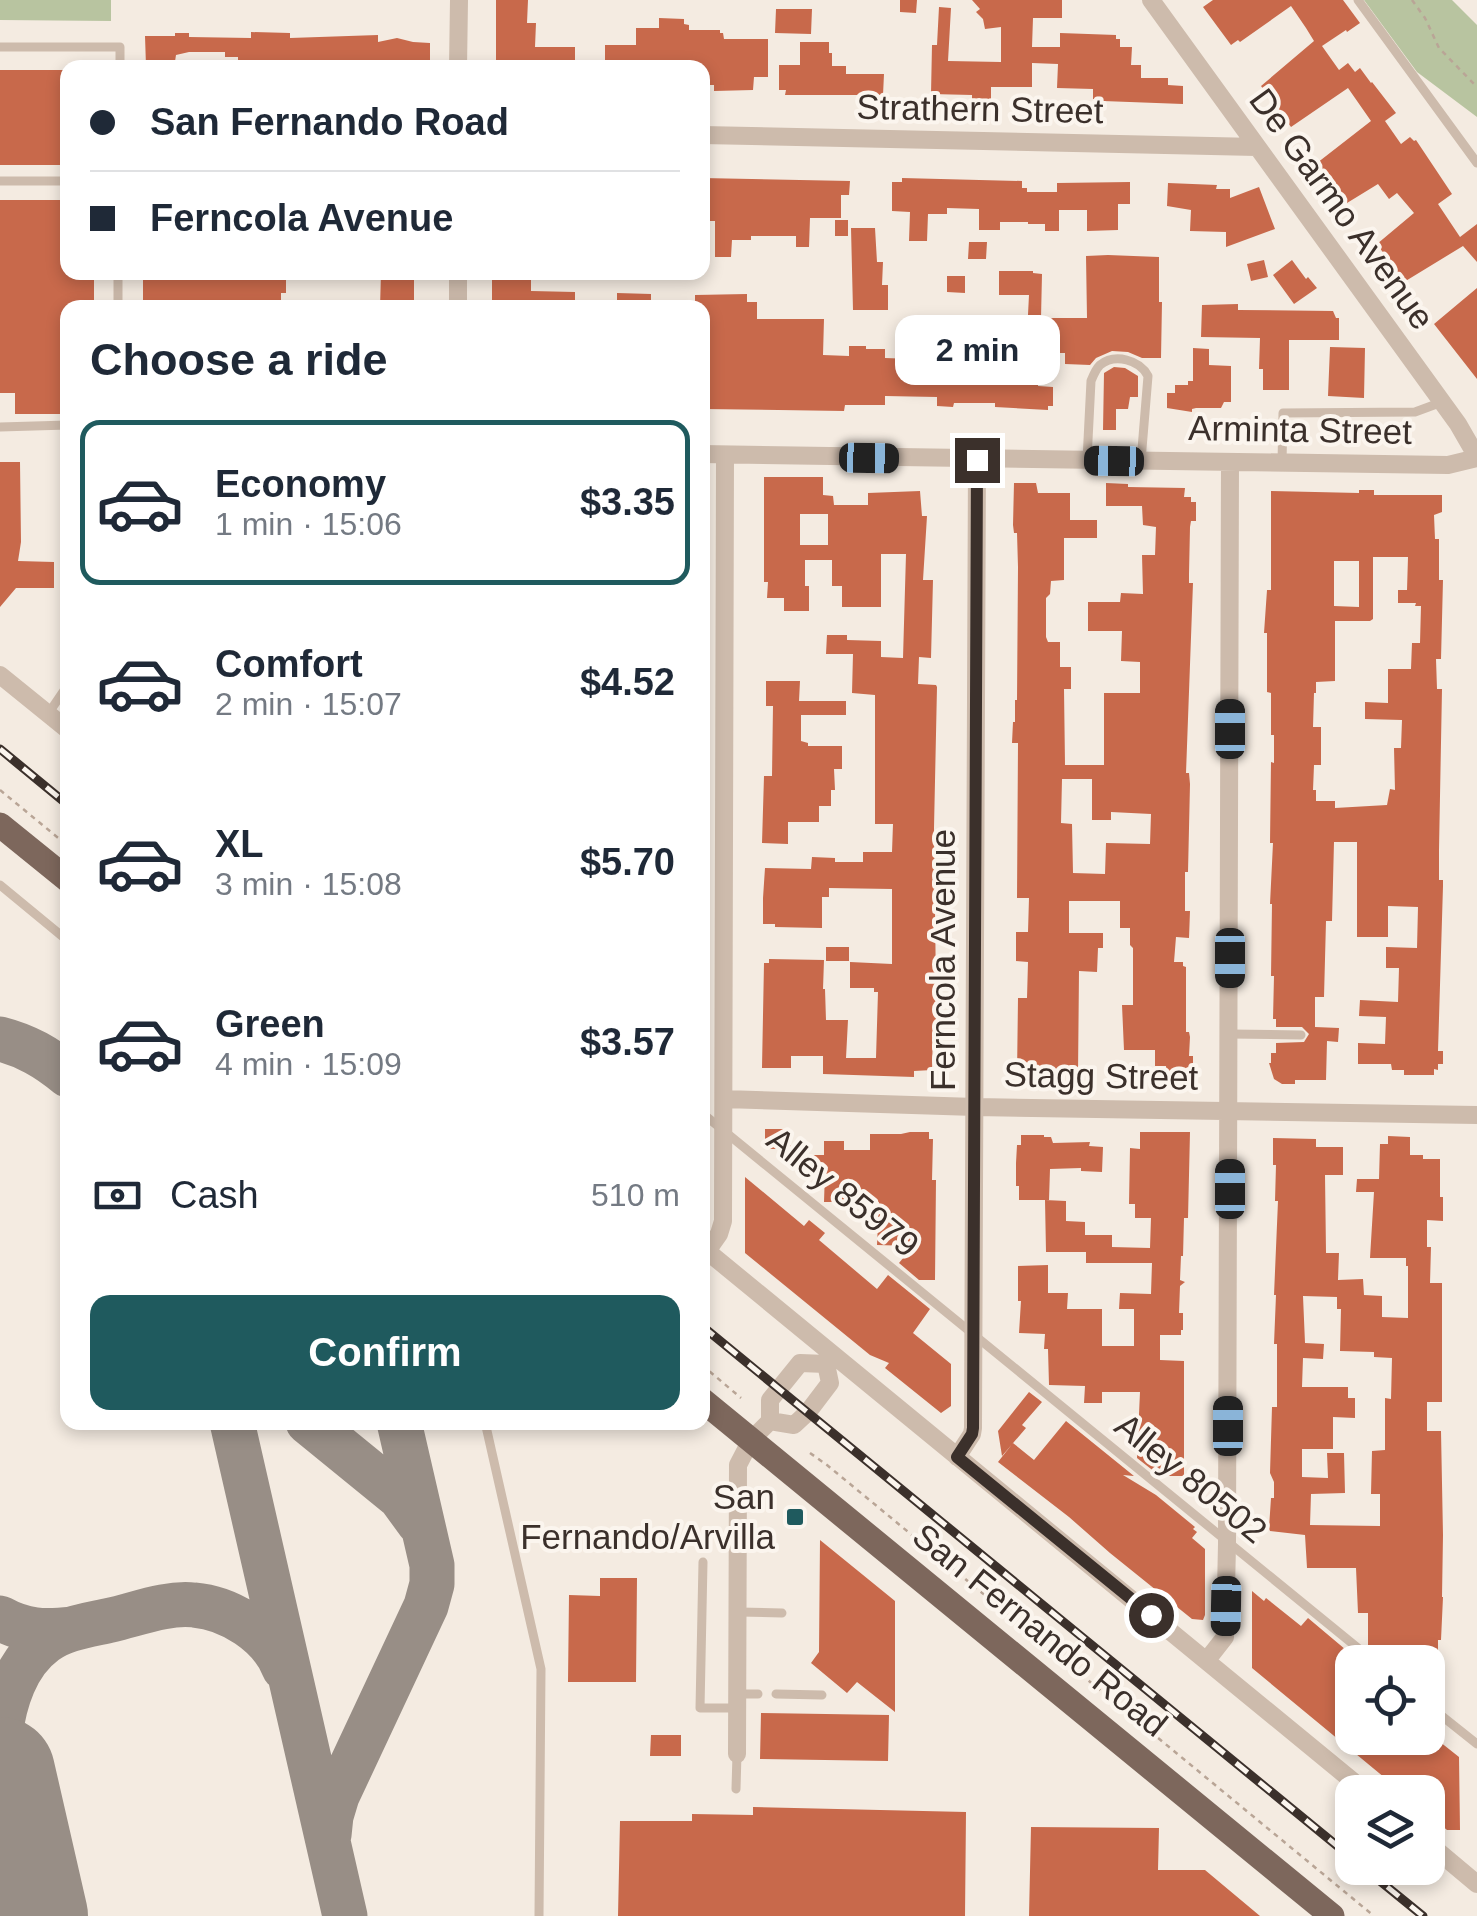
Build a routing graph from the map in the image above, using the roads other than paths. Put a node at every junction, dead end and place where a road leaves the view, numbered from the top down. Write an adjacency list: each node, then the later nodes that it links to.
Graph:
1 (459, 0): 6 (street)
2 (1151, 0): 8 (street, De Garmo Avenue)
3 (1358, 0): 9 (lane)
4 (0, 46): 5 (lane)
5 (120, 60)
6 (458, 60)
7 (710, 135): 8 (street, Strathern Street)
8 (1257, 148): 12 (street, De Garmo Avenue)
9 (1477, 163)
10 (0, 181): 11 (lane)
11 (60, 181)
12 (1442, 402): 17 (street, De Garmo Avenue); 22 (lane)
13 (60, 425): 14 (lane)
14 (0, 427)
15 (710, 454): 16 (street, Arminta Street)
16 (725, 455): 18 (street, Arminta Street); 33 (street)
17 (1477, 458): 22 (street, Arminta Street)
18 (977, 460): 19 (street, Arminta Street); 34 (street, Ferncola Avenue)
19 (1086, 460): 20 (street, Arminta Street); 20 (lane)
20 (1141, 461): 21 (street, Arminta Street)
21 (1230, 462): 22 (street, Arminta Street); 31 (street)
22 (1282, 463)
23 (0, 675): 25 (street)
24 (60, 696): 25 (lane)
25 (48, 714): 26 (street)
26 (60, 724)
27 (0, 825): 28 (main road)
28 (60, 874)
29 (0, 885): 30 (lane)
30 (60, 934)
31 (1230, 1034): 32 (lane); 35 (street)
32 (1301, 1035)
33 (724, 1099): 34 (street, Stagg Street); 38 (street)
34 (975, 1107): 35 (street, Stagg Street); 41 (street, Ferncola Avenue)
35 (1230, 1110): 36 (street, Stagg Street); 48 (street)
36 (1477, 1115)
37 (710, 1120): 38 (lane, Alley 85979)
38 (724, 1131): 39 (street); 41 (lane, Alley 85979)
39 (710, 1244)
40 (710, 1253): 42 (street)
41 (974, 1334): 47 (street, Ferncola Avenue); 48 (lane, Alley 80502)
42 (829, 1359): 44 (street); 44 (street); 47 (street)
43 (710, 1407): 46 (main road, San Fernando Road)
44 (770, 1421): 46 (street)
45 (487, 1430): 65 (lane)
46 (751, 1440): 50 (street); 66 (main road, San Fernando Road)
47 (957, 1457): 53 (street)
48 (1227, 1544): 52 (lane, Alley 80502); 53 (street)
49 (703, 1562): 57 (lane)
50 (736, 1612): 51 (lane); 57 (street)
51 (782, 1613)
52 (1354, 1645)
53 (1207, 1660): 61 (street)
54 (758, 1694): 57 (lane)
55 (776, 1694): 56 (lane)
56 (822, 1696)
57 (737, 1701): 60 (street)
58 (1445, 1719): 59 (lane)
59 (1477, 1744)
60 (737, 1754): 62 (lane)
61 (1346, 1775)
62 (736, 1790)
63 (1445, 1854): 64 (street)
64 (1473, 1873)
65 (539, 1916)
66 (1332, 1916)

